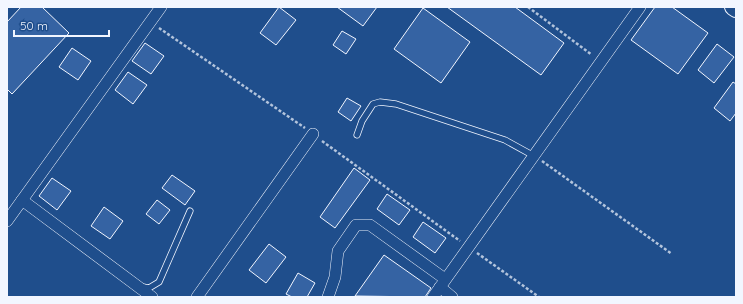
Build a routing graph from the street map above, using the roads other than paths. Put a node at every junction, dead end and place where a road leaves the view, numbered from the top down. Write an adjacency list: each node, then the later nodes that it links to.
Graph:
1 (161, 7): 8 (street)
2 (640, 7): 7 (street)
3 (733, 7): 4 (street)
4 (736, 9)
5 (313, 134): 14 (street)
6 (358, 135): 7 (lane)
7 (534, 156): 11 (street)
8 (22, 200): 10 (street); 12 (street)
9 (190, 212): 12 (lane)
10 (7, 221)
11 (442, 283): 15 (street); 16 (street); 17 (street)
12 (135, 284): 13 (street)
13 (152, 297)
14 (197, 297)
15 (328, 297)
16 (433, 297)
17 (452, 297)

